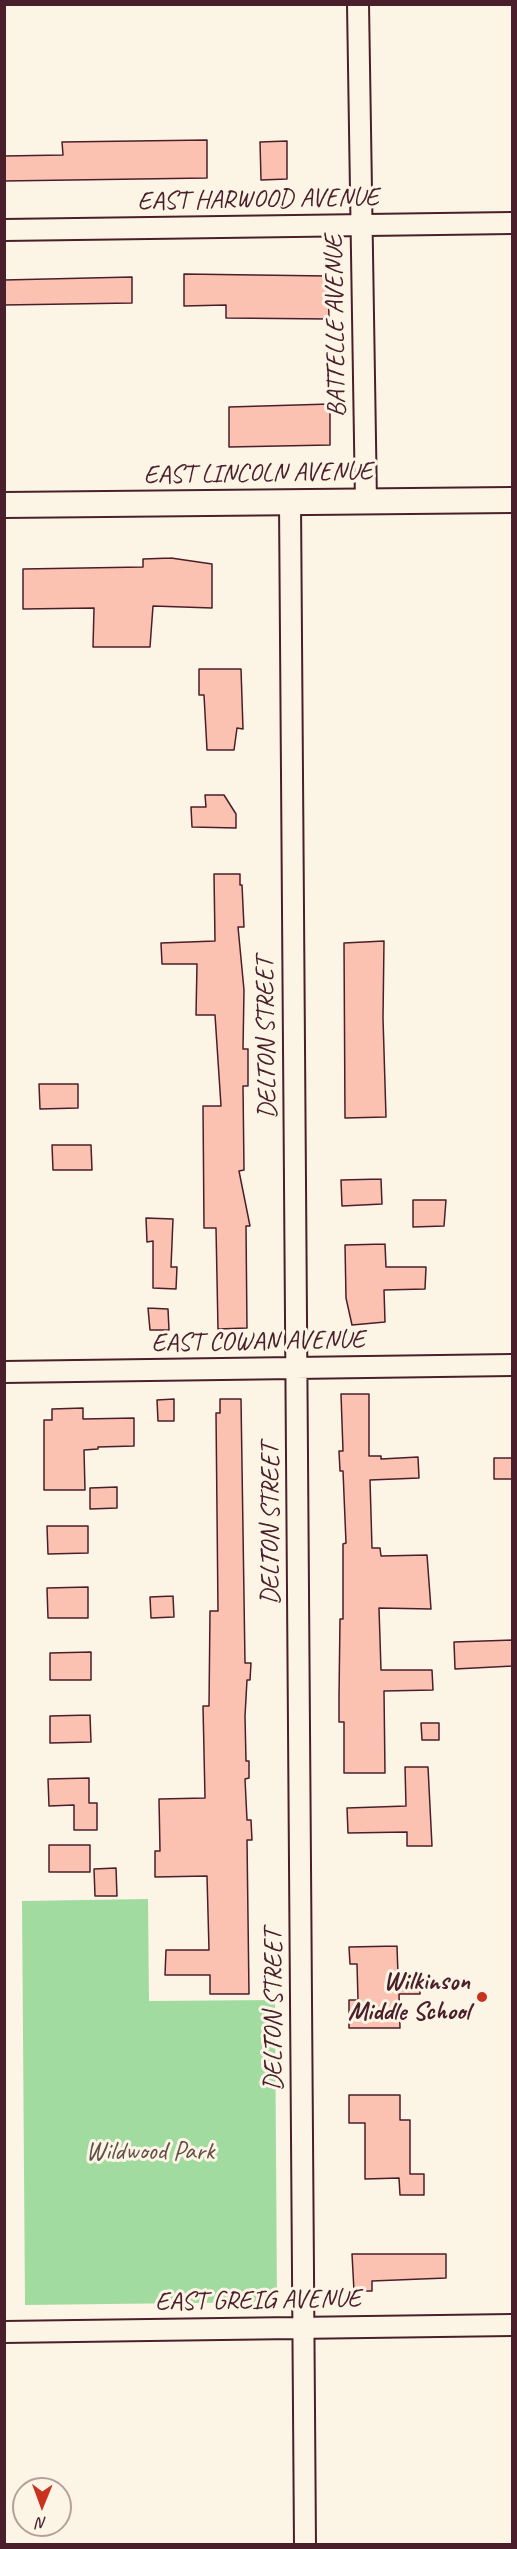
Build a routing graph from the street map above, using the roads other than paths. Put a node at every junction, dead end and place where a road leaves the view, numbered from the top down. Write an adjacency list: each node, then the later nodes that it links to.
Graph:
1 (358, 4): 3 (street, BATTELLE AVENUE)
2 (513, 224): 3 (street, EAST HARWOOD AVENUE)
3 (361, 225): 4 (street, EAST HARWOOD AVENUE); 7 (street, BATTELLE AVENUE)
4 (4, 230)
5 (513, 500): 7 (street, EAST LINCOLN AVENUE)
6 (290, 502): 7 (street, EAST LINCOLN AVENUE); 8 (street, EAST LINCOLN AVENUE); 10 (street, DELTON STREET)
7 (366, 502)
8 (4, 505)
9 (513, 1365): 10 (street, EAST COWAN AVENUE)
10 (297, 1368): 11 (street, EAST COWAN AVENUE); 13 (street, DELTON STREET)
11 (4, 1372)
12 (513, 2325): 13 (street, EAST GREIG AVENUE)
13 (304, 2328): 14 (street, EAST GREIG AVENUE); 15 (street, DELTON STREET)
14 (4, 2332)
15 (305, 2544)

